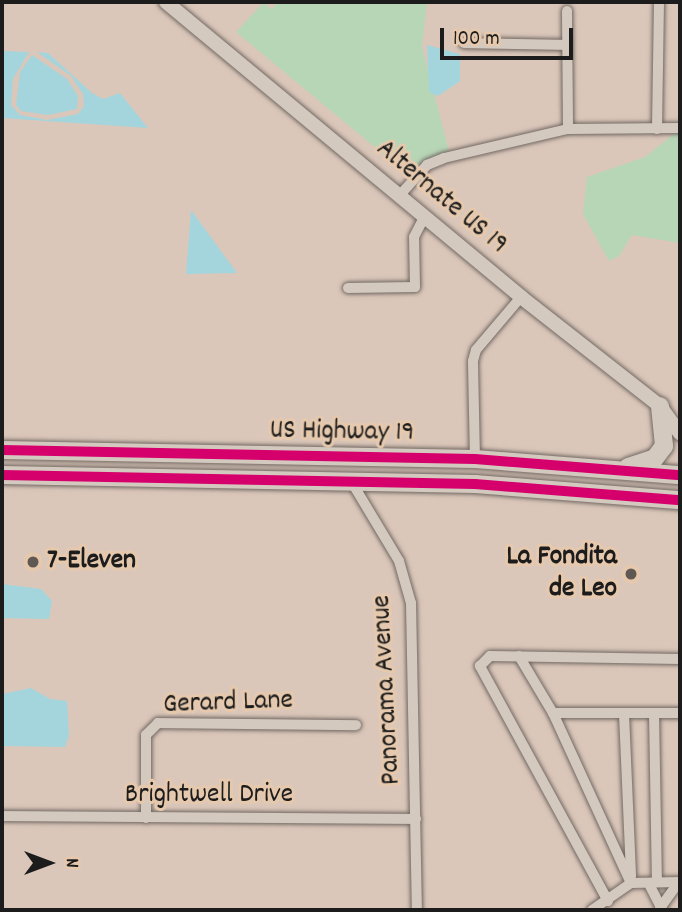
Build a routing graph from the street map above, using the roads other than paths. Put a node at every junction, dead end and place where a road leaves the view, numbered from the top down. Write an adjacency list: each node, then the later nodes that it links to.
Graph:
1 (166, 2): 9 (main road, Alternate US 19)
2 (659, 3): 8 (street)
3 (567, 11): 5 (street)
4 (464, 43): 5 (street)
5 (567, 45): 7 (street)
6 (680, 128): 8 (street)
7 (568, 129): 8 (street); 9 (street)
8 (657, 129)
9 (399, 196): 10 (main road, Alternate US 19)
10 (424, 217): 11 (street); 12 (main road, Alternate US 19)
11 (348, 288)
12 (521, 297): 13 (main road, Alternate US 19); 18 (street)
13 (660, 406): 14 (highway); 15 (main road, Alternate US 19); 20 (highway)
14 (680, 422)
15 (680, 435)
16 (2, 450): 17 (highway, US Highway 19)
17 (318, 455): 18 (highway, US Highway 19); 23 (highway)
18 (475, 459): 19 (highway, US Highway 19)
19 (508, 461): 20 (highway, US Highway 19); 24 (highway)
20 (621, 469): 22 (highway, US Highway 19)
21 (2, 475): 23 (highway, US Highway 19)
22 (680, 475)
23 (227, 479): 24 (highway, US Highway 19)
24 (351, 481): 25 (highway, US Highway 19); 35 (street, Panorama Avenue)
25 (680, 500)
26 (519, 656): 27 (street); 28 (street); 39 (street)
27 (680, 659)
28 (553, 713): 31 (street); 37 (street)
29 (654, 713): 30 (street); 31 (street); 38 (street)
30 (680, 713)
31 (625, 714): 37 (street)
32 (356, 725): 34 (street, Gerard Lane)
33 (2, 816): 34 (street, Brightwell Drive)
34 (146, 818): 35 (street, Brightwell Drive)
35 (416, 819): 41 (street, Panorama Avenue)
36 (680, 882): 38 (street); 40 (street)
37 (631, 883): 38 (street); 39 (street)
38 (653, 883): 40 (street)
39 (608, 901): 42 (street)
40 (661, 909)
41 (417, 910)
42 (592, 910)

